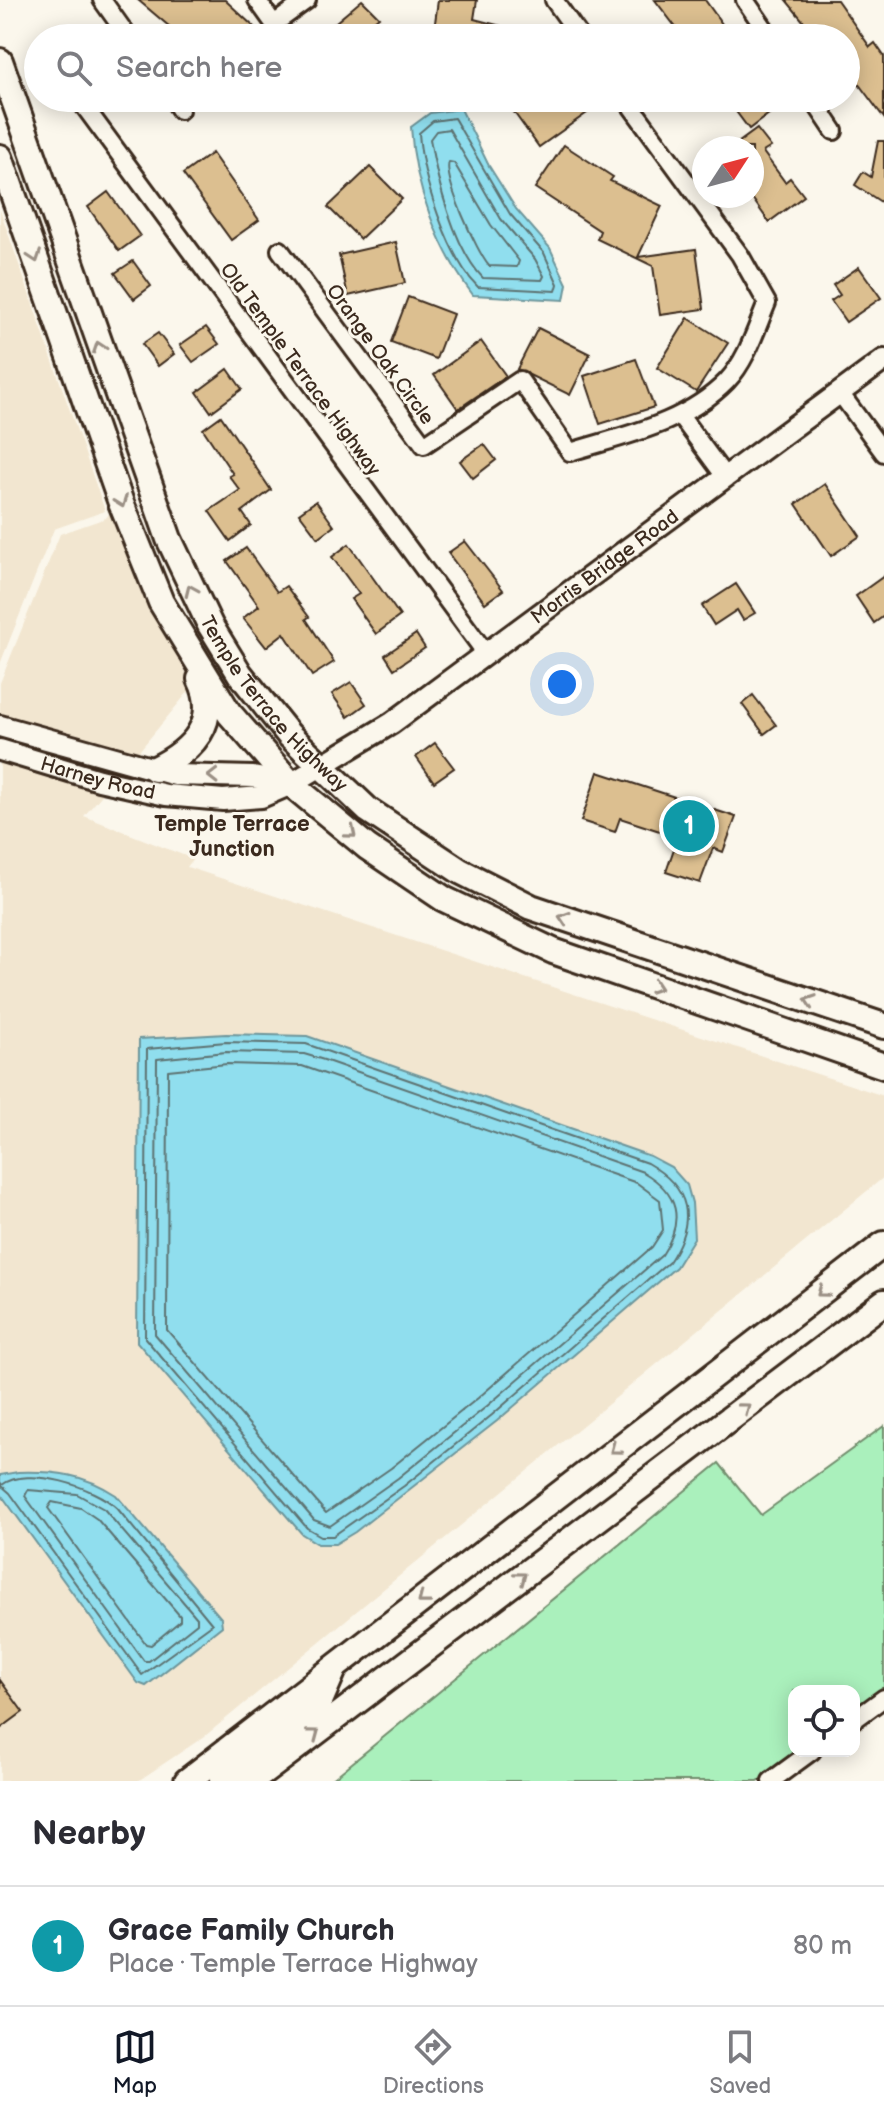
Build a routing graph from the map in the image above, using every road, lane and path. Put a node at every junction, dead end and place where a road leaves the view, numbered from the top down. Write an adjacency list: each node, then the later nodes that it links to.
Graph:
1 (102, 0): 6 (street)
2 (257, 0): 3 (street)
3 (307, 0)
4 (554, 0): 7 (street)
5 (745, 0): 8 (street)
6 (119, 24)
7 (571, 24)
8 (761, 24)
9 (0, 61): 25 (main road, Temple Terrace Highway, one-way to 9)
10 (88, 112): 22 (street, Old Temple Terrace Highway)
11 (635, 112): 18 (street, Orange Oak Circle)
12 (821, 112): 13 (street)
13 (834, 131)
14 (0, 157): 21 (main road, Temple Terrace Highway, one-way to 21)
15 (280, 250): 18 (street, Orange Oak Circle)
16 (884, 360): 17 (street, Morris Bridge Road)
17 (840, 393): 19 (street); 20 (street, Morris Bridge Road)
18 (681, 417): 20 (street)
19 (884, 453)
20 (726, 478): 22 (street, Morris Bridge Road)
21 (161, 602): 26 (main road); 27 (main road, Temple Terrace Highway)
22 (487, 655): 25 (street, Morris Bridge Road)
23 (0, 726): 26 (street, Harney Road)
24 (0, 750): 27 (street, Harney Road)
25 (319, 765): 27 (street, Harney Road); 28 (main road, Temple Terrace Highway, one-way to 25)
26 (155, 769): 27 (street, Harney Road, one-way to 26)
27 (291, 784): 29 (main road, Temple Terrace Highway, one-way to 29)
28 (884, 1026)
29 (884, 1066)
30 (884, 1244): 32 (main road, one-way to 32)
31 (884, 1302): 38 (main road, one-way to 31)
32 (334, 1668): 36 (main road); 37 (main road)
33 (884, 1698): 34 (street)
34 (860, 1716)
35 (804, 1757): 39 (street)
36 (187, 1781)
37 (222, 1781)
38 (252, 1781)
39 (771, 1781)

